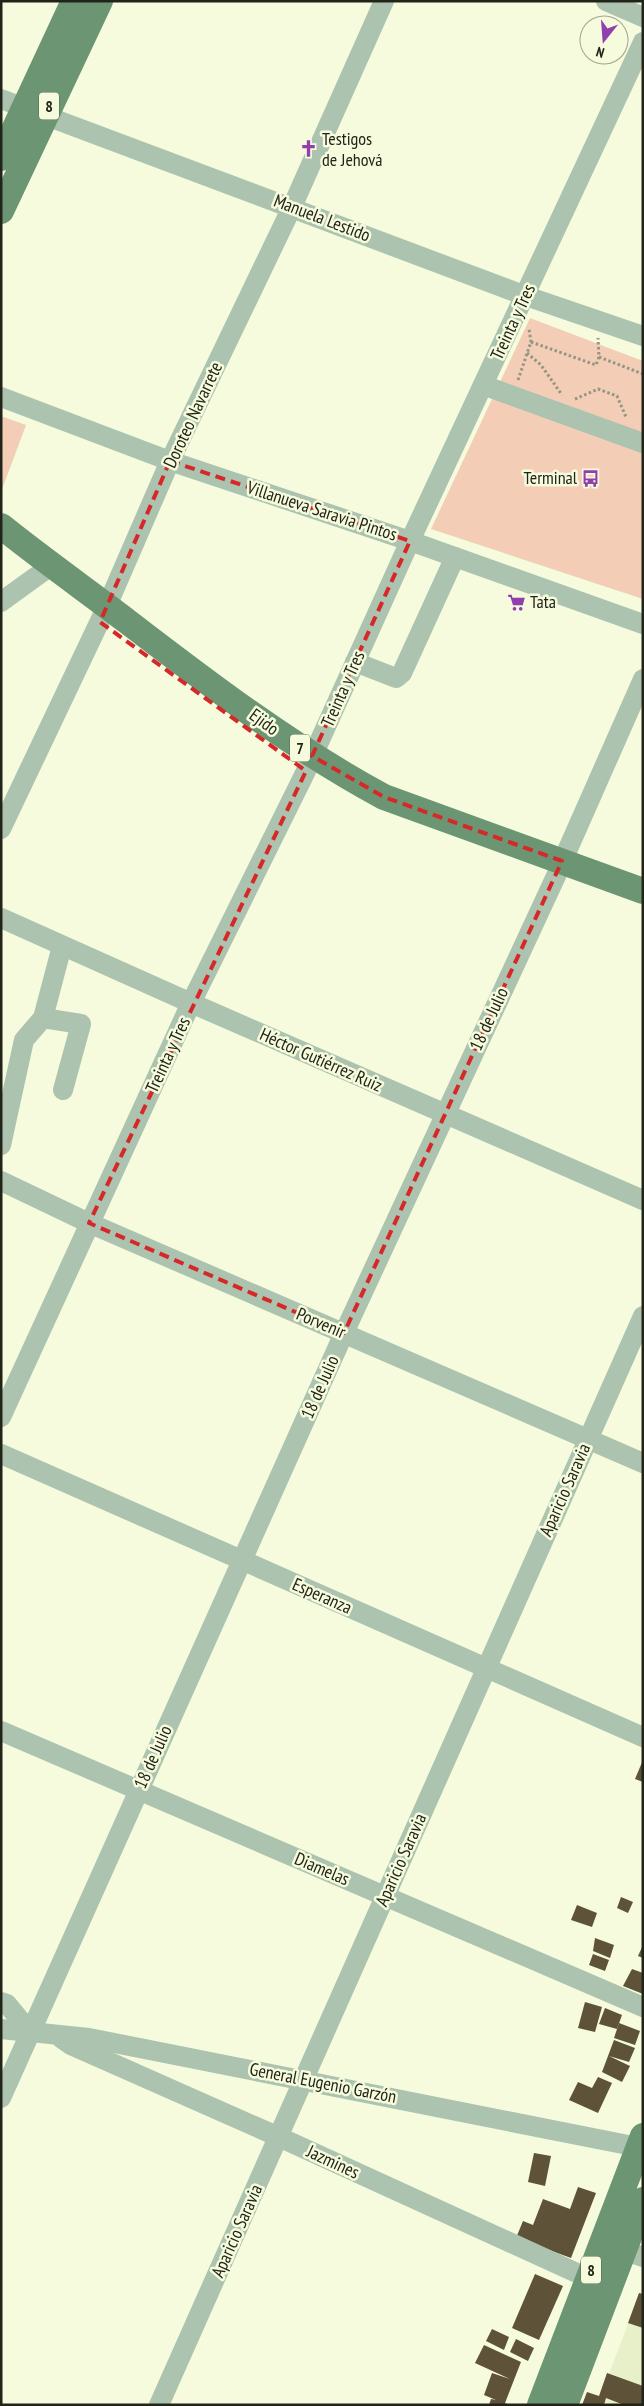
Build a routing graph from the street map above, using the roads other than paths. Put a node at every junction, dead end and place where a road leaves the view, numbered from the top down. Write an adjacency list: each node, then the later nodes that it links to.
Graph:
1 (74, 1): 7 (main road, 8)
2 (100, 1): 7 (main road, 8)
3 (384, 1): 9 (street, Doroteo Navarrete)
4 (606, 1): 5 (street)
5 (643, 17)
6 (643, 42): 11 (street, Treinta y Tres)
7 (24, 107): 8 (main road, 8); 9 (street, Manuela Lestido); 10 (main road, 8)
8 (1, 158)
9 (292, 207): 11 (street, Manuela Lestido); 16 (street, Doroteo Navarrete)
10 (1, 211)
11 (526, 296): 12 (street, Manuela Lestido); 13 (street, Treinta y Tres)
12 (643, 336)
13 (484, 385): 15 (street); 18 (street, Treinta y Tres)
14 (1, 397): 16 (street, Villanueva Saravia Pintos)
15 (643, 443)
16 (170, 461): 18 (street, Villanueva Saravia Pintos); 23 (street, Doroteo Navarrete)
17 (1, 526): 21 (main road, Ejido / 7)
18 (410, 541): 20 (street, Villanueva Saravia Pintos); 25 (street, Treinta y Tres)
19 (1, 545): 21 (main road, Ejido / 7)
20 (455, 557): 24 (street, Villanueva Saravia Pintos); 25 (street)
21 (45, 570): 22 (street); 23 (main road, Ejido / 7)
22 (1, 602)
23 (104, 614): 27 (main road, Ejido / 7); 28 (street, Doroteo Navarrete)
24 (643, 624)
25 (355, 662): 27 (street, Treinta y Tres)
26 (643, 679): 29 (street, 18 de Julio)
27 (309, 763): 29 (main road, Ejido / 7); 34 (street, Treinta y Tres)
28 (1, 829)
29 (559, 869): 30 (main road, Ejido / 7); 31 (main road, Ejido / 7); 37 (street, 18 de Julio)
30 (643, 891)
31 (643, 908)
32 (1, 918): 33 (street, Héctor Gutiérrez Ruiz)
33 (62, 946): 34 (street, Héctor Gutiérrez Ruiz); 35 (street)
34 (192, 1003): 37 (street, Héctor Gutiérrez Ruiz); 41 (street, Treinta y Tres)
35 (43, 1018): 36 (street); 38 (street)
36 (62, 1090)
37 (445, 1114): 40 (street, Héctor Gutiérrez Ruiz); 43 (street, 18 de Julio)
38 (1, 1146)
39 (1, 1181): 41 (street, Porvenir)
40 (643, 1200)
41 (89, 1223): 43 (street, Porvenir); 44 (street, Treinta y Tres)
42 (643, 1316): 46 (street, Aparicio Saravia)
43 (344, 1333): 46 (street, Porvenir); 49 (street, 18 de Julio)
44 (9, 1379): 45 (street, Treinta y Tres)
45 (1, 1417)
46 (588, 1439): 48 (street, Porvenir); 50 (street, Aparicio Saravia)
47 (1, 1454): 49 (street, Esperanza)
48 (643, 1463)
49 (243, 1560): 50 (street, Esperanza); 53 (street, 18 de Julio)
50 (484, 1668): 52 (street, Esperanza); 54 (street, Aparicio Saravia)
51 (1, 1731): 53 (street, Diamelas)
52 (643, 1737)
53 (138, 1790): 54 (street, Diamelas); 58 (street, 18 de Julio)
54 (385, 1896): 56 (street, Diamelas); 60 (street, Aparicio Saravia)
55 (1, 2002): 58 (street)
56 (643, 2007)
57 (1, 2029): 58 (street, General Eugenio Garzón)
58 (30, 2032): 59 (street, General Eugenio Garzón); 61 (street, 18 de Julio)
59 (56, 2035): 60 (street, General Eugenio Garzón); 62 (street, Jazmines)
60 (304, 2079): 62 (street, Aparicio Saravia); 63 (street, General Eugenio Garzón)
61 (1, 2098)
62 (279, 2137): 66 (street, Jazmines); 67 (street, Aparicio Saravia)
63 (641, 2144): 65 (main road, 8)
64 (643, 2200): 65 (main road, 8)
65 (623, 2250): 66 (main road, 8)
66 (599, 2283): 68 (main road, 8); 69 (main road, 8)
67 (159, 2405)
68 (540, 2405)
69 (564, 2405)

